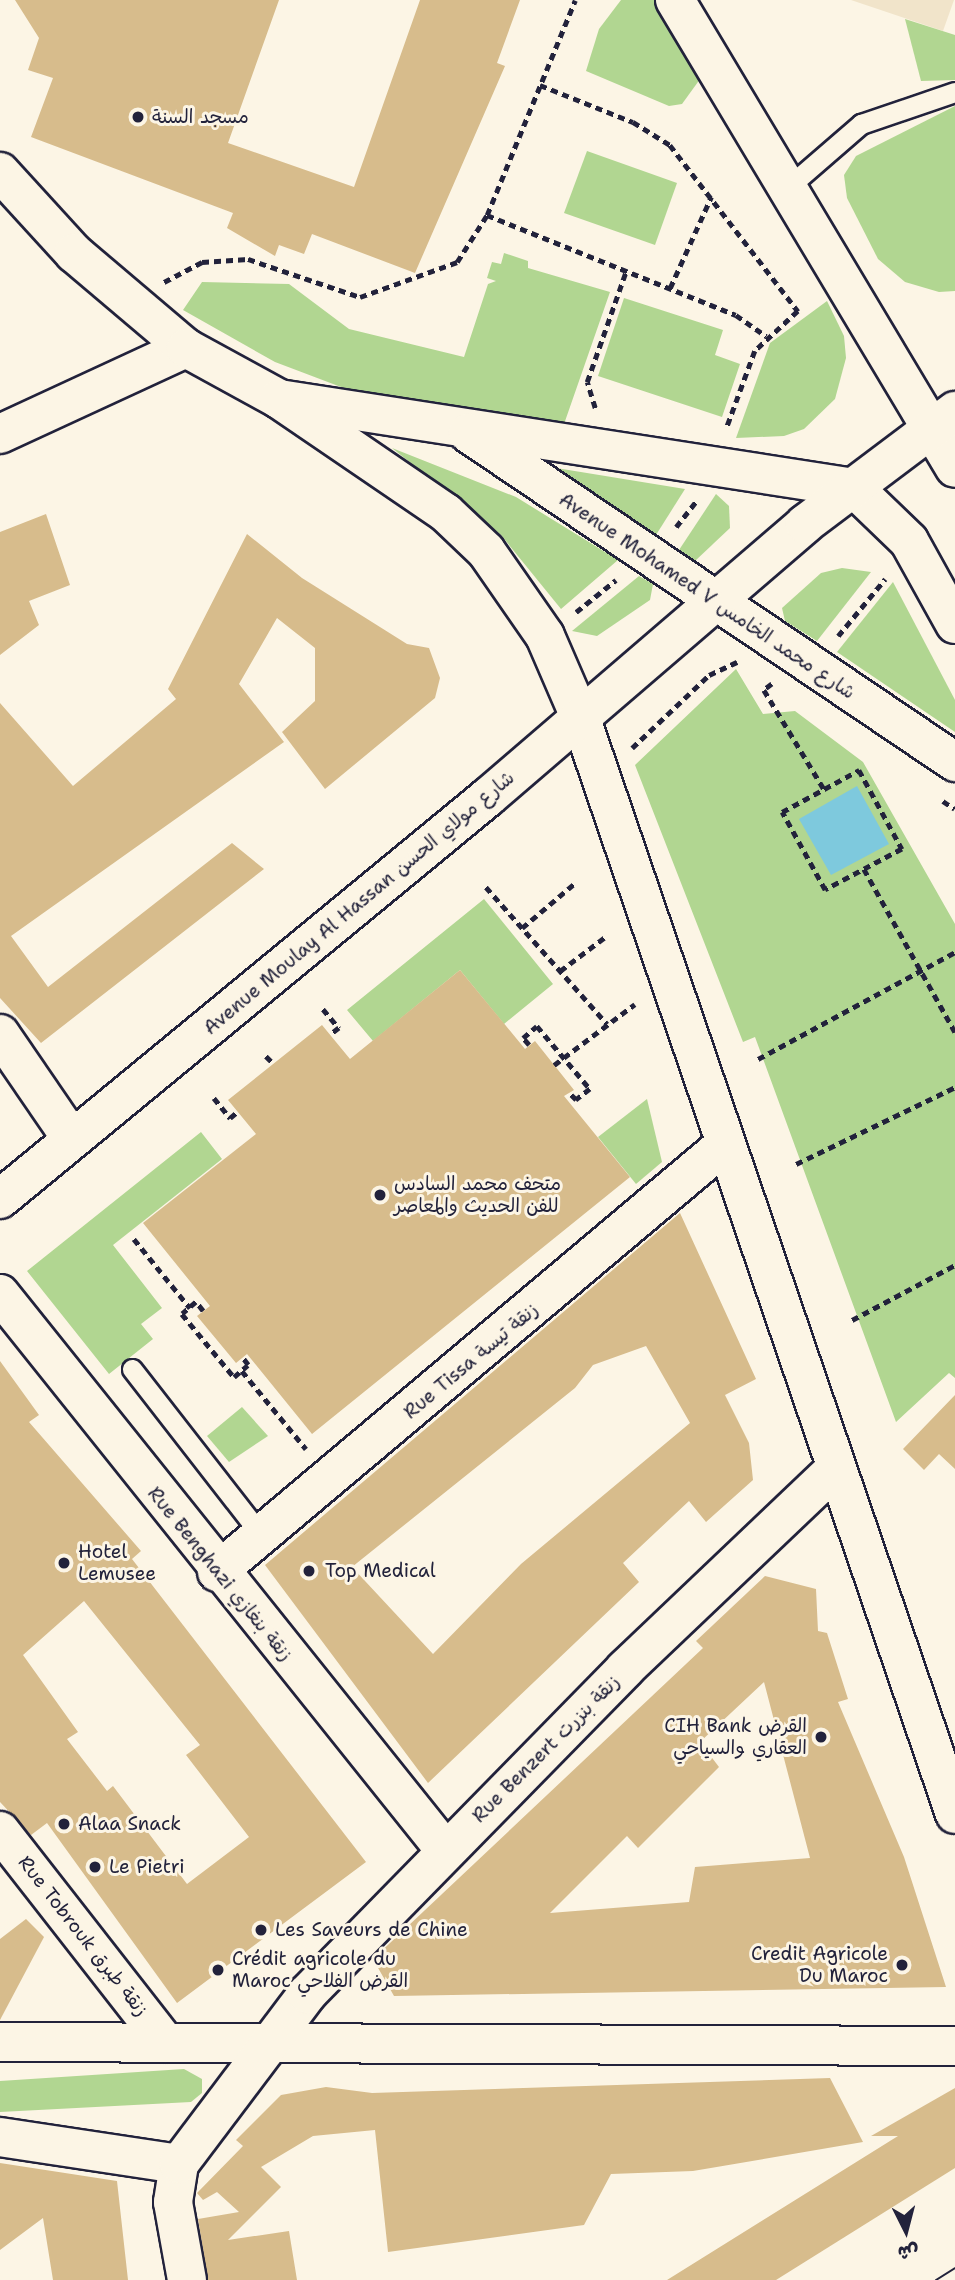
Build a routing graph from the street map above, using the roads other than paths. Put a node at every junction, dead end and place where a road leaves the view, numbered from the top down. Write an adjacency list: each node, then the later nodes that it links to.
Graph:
1 (675, 0): 4 (main road)
2 (955, 92): 4 (lane)
3 (0, 172): 5 (main road, Avenue Mohamed V شارع محمد الخامس)
4 (787, 188): 7 (main road)
5 (186, 348): 6 (main road, Avenue Mohamed V شارع محمد الخامس); 9 (main road)
6 (279, 399): 8 (main road, Avenue Mohamed V شارع محمد الخامس); 14 (main road)
7 (944, 419): 10 (main road); 11 (main road, Avenue Moulay Al Hassan شارع مولاي الحسن)
8 (460, 428): 11 (main road, Avenue Mohamed V شارع محمد الخامس); 12 (main road, Avenue Mohamed V شارع محمد الخامس)
9 (0, 434)
10 (955, 468)
11 (854, 488): 12 (main road, Avenue Moulay Al Hassan شارع مولاي الحسن); 13 (main road)
12 (714, 602): 14 (main road, Avenue Moulay Al Hassan شارع مولاي الحسن); 15 (main road, Avenue Mohamed V شارع محمد الخامس)
13 (955, 624)
14 (581, 719): 17 (main road, Avenue Moulay Al Hassan شارع مولاي الحسن); 18 (main road)
15 (955, 762)
16 (0, 1034): 17 (main road)
17 (72, 1139): 19 (main road, Avenue Moulay Al Hassan شارع مولاي الحسن)
18 (723, 1146): 22 (main road); 23 (main road, Rue Tissa زنقة تيسة)
19 (0, 1199)
20 (0, 1294): 24 (main road, Rue Benghazi زنقة بنغازي)
21 (132, 1369): 23 (lane)
22 (835, 1468): 25 (main road); 27 (main road, Rue Benzert زنقة بنزرت)
23 (262, 1536): 24 (main road, Rue Tissa زنقة تيسة)
24 (217, 1572): 27 (main road, Rue Benghazi زنقة بنغازي)
25 (955, 1814)
26 (0, 1831): 29 (main road, Rue Tobrouk زنقة طبرق)
27 (445, 1850): 30 (main road, Rue Benzert زنقة بنزرت)
28 (0, 2042): 29 (main road)
29 (165, 2042): 30 (main road)
30 (271, 2042): 31 (main road); 33 (main road, Rue Benzert زنقة بنزرت)
31 (955, 2046)
32 (0, 2137): 33 (main road)
33 (179, 2164): 34 (main road)
34 (187, 2280)

